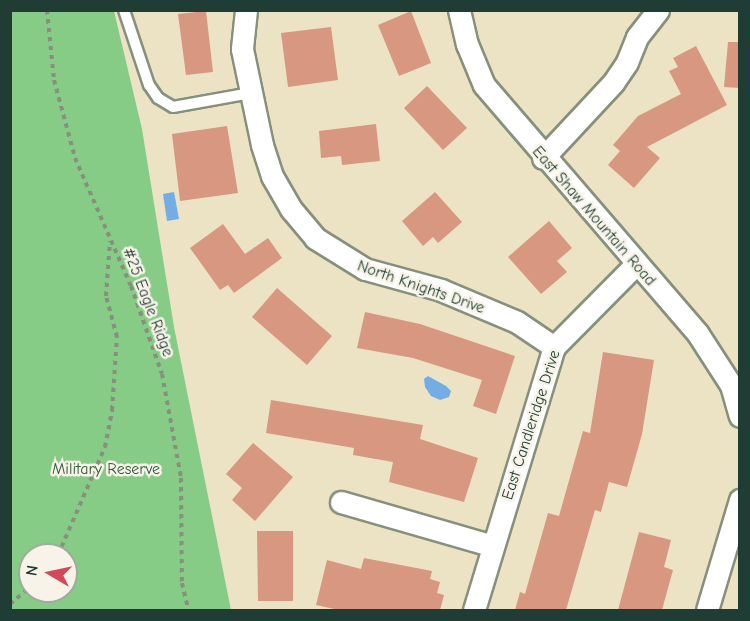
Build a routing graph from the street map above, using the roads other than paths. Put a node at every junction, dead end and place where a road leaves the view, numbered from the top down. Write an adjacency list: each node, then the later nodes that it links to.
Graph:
1 (124, 10): 5 (lane)
2 (246, 10): 5 (street, North Knights Drive)
3 (459, 10): 6 (street, East Shaw Mountain Road)
4 (658, 10): 6 (street)
5 (251, 93): 8 (street, North Knights Drive)
6 (543, 158): 7 (street, East Shaw Mountain Road)
7 (636, 264): 8 (street, East Candleridge Drive); 9 (street, East Shaw Mountain Road)
8 (554, 347): 12 (street, East Candleridge Drive)
9 (740, 416)
10 (740, 500): 14 (street)
11 (340, 502): 12 (street)
12 (493, 546): 13 (street, East Candleridge Drive)
13 (474, 610)
14 (707, 610)

